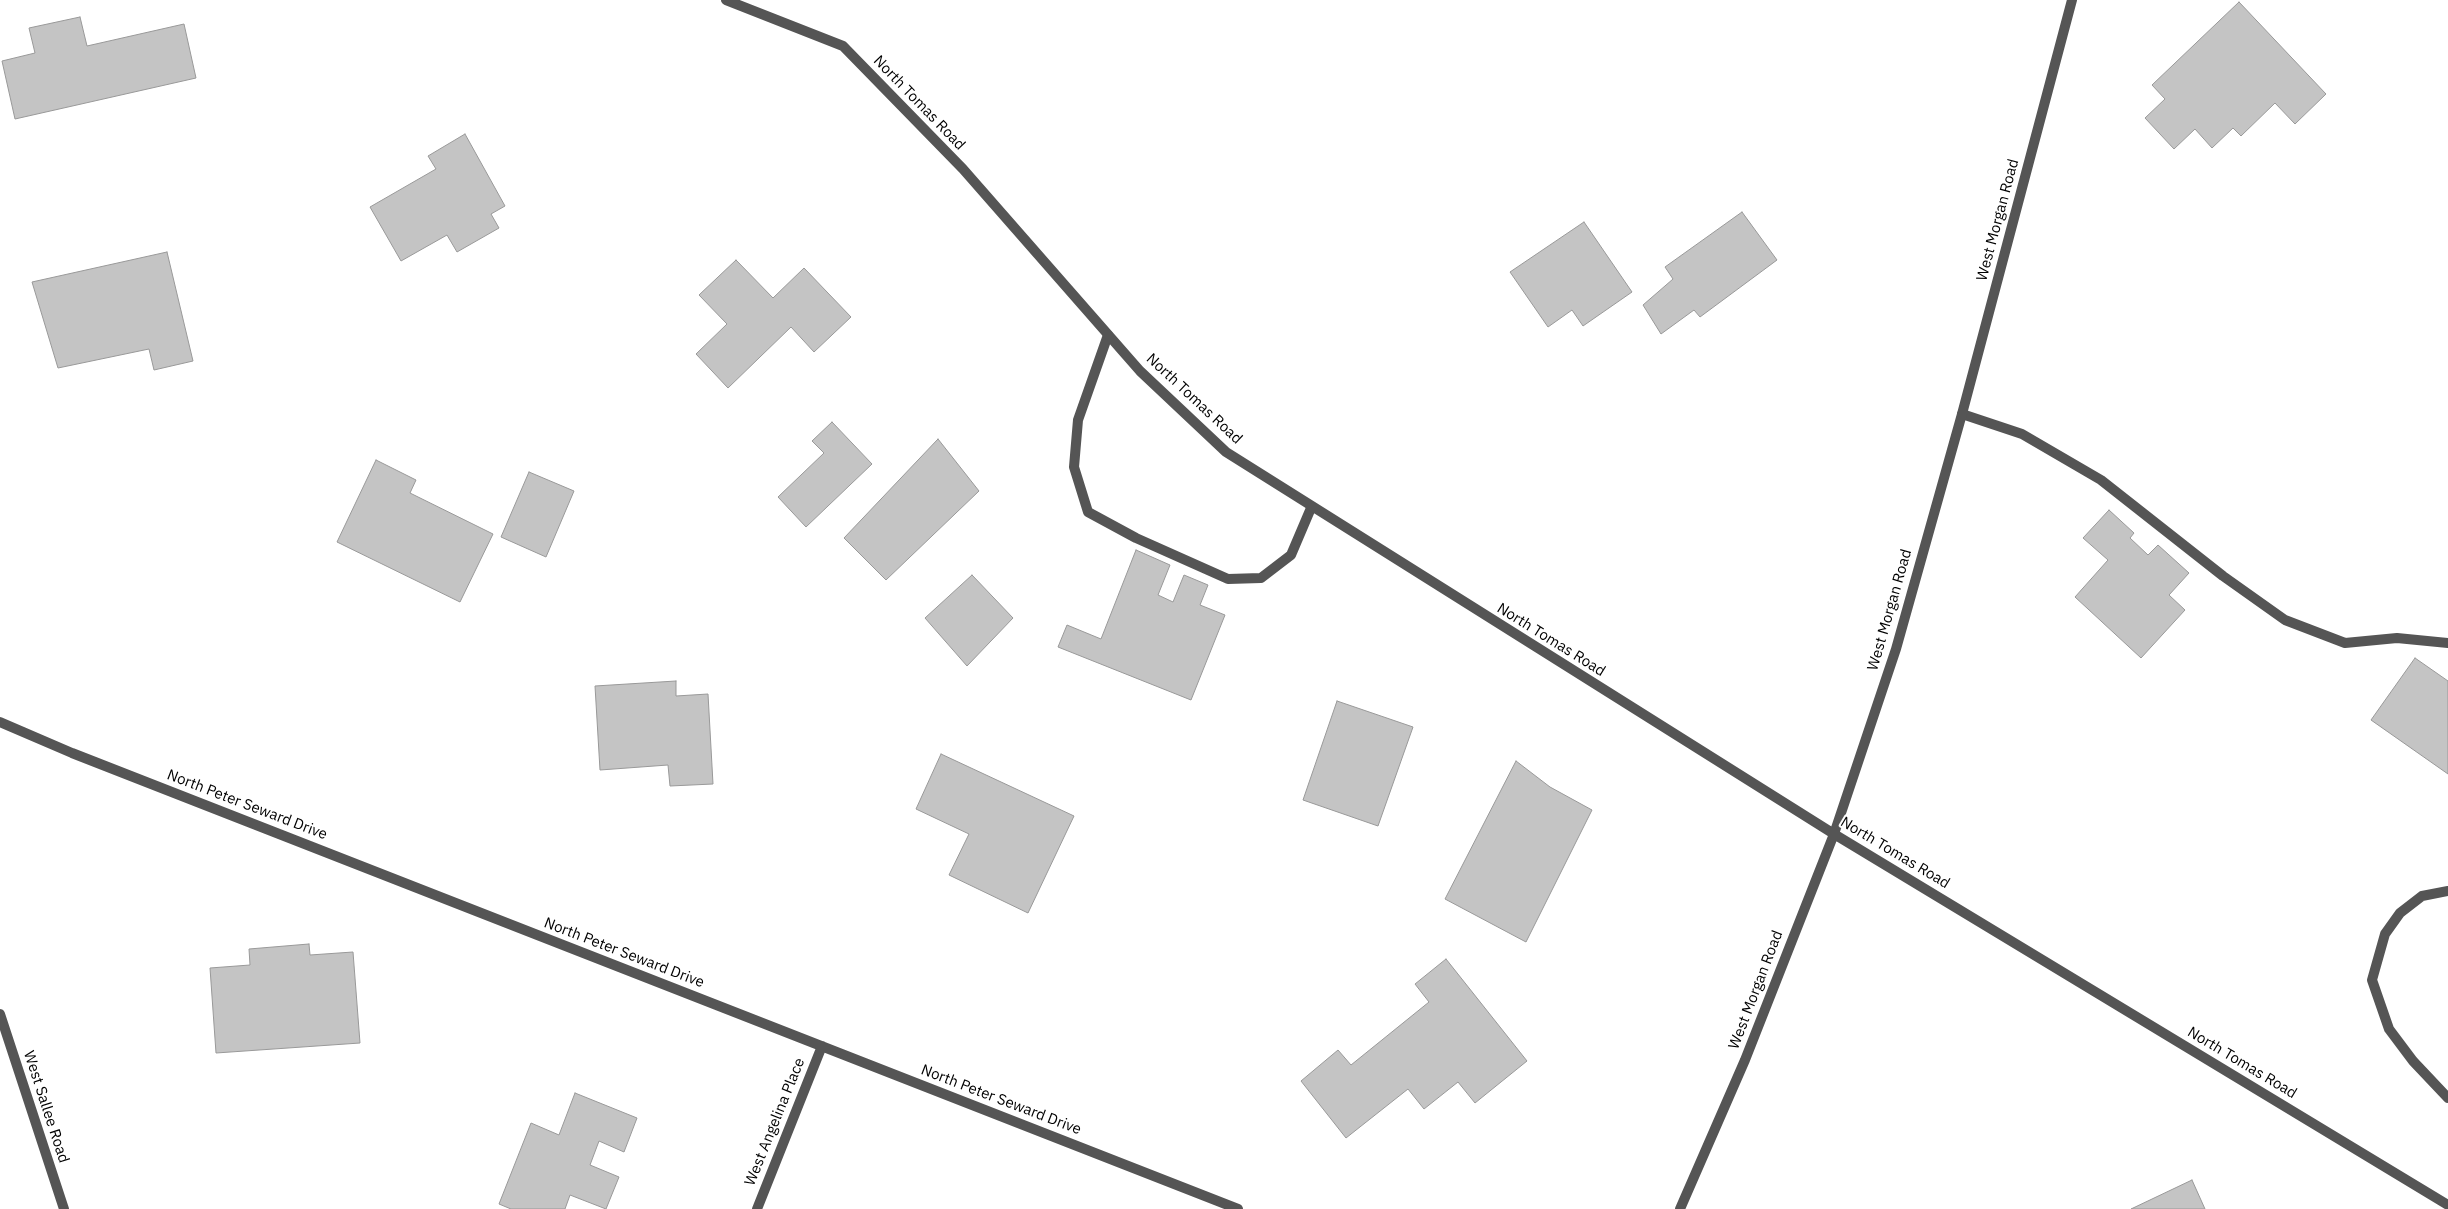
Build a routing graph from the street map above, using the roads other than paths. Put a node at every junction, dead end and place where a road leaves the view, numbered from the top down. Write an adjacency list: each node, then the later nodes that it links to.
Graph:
1 (726, 0): 3 (street, North Tomas Road)
2 (2072, 0): 4 (street, West Morgan Road)
3 (1108, 335): 5 (street, North Tomas Road); 5 (street)
4 (1962, 414): 6 (street); 8 (street, West Morgan Road)
5 (1312, 508): 8 (street, North Tomas Road)
6 (2448, 643)
7 (0, 722): 11 (street, North Peter Seward Drive)
8 (1834, 834): 13 (street, North Tomas Road); 17 (street, West Morgan Road)
9 (2448, 891): 12 (street)
10 (0, 1014): 14 (street, West Sallee Road)
11 (822, 1046): 15 (street, West Angelina Place); 16 (street, North Peter Seward Drive)
12 (2448, 1098)
13 (2448, 1205)
14 (64, 1209)
15 (756, 1209)
16 (1238, 1209)
17 (1680, 1209)

